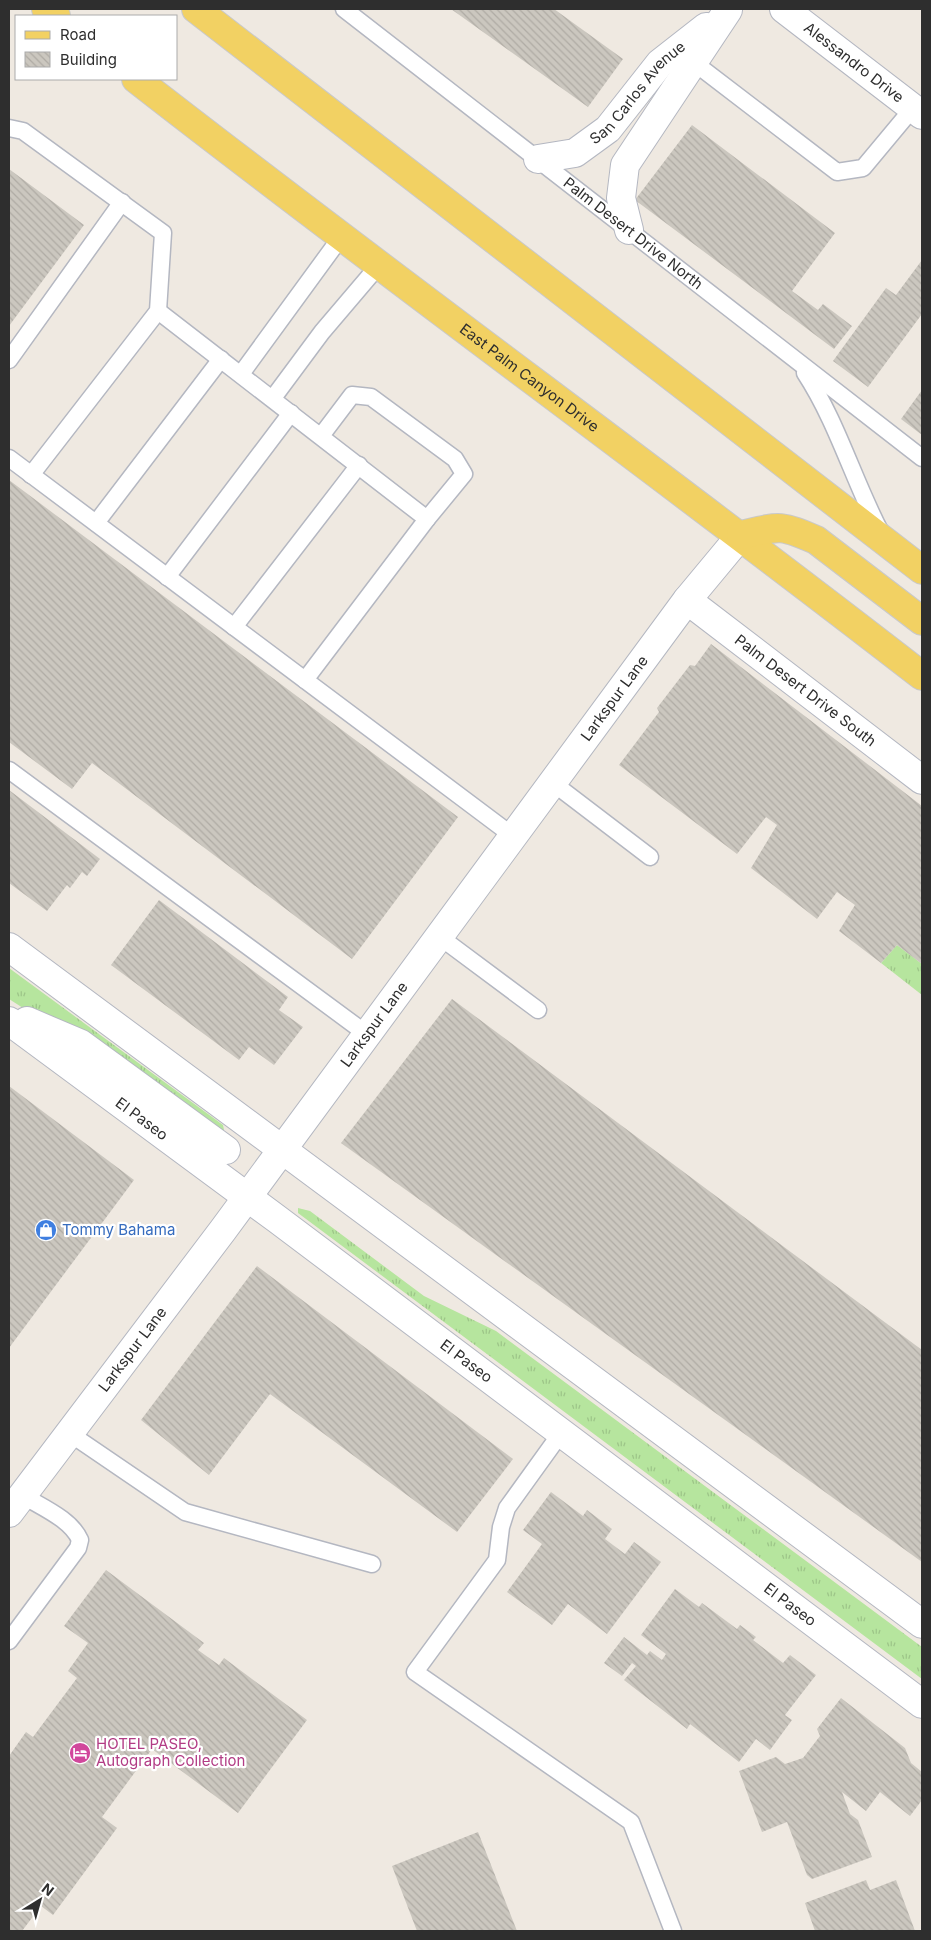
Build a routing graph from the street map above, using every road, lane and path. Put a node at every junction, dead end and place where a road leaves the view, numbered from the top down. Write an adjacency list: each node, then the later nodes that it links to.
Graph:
1 (196, 9): 29 (main road)
2 (344, 9): 9 (lane, Palm Desert Drive North)
3 (728, 9): 5 (street); 9 (street, San Carlos Avenue)
4 (784, 9): 7 (street, Alessandro Drive)
5 (692, 61): 7 (lane); 11 (street)
6 (137, 80): 12 (main road, East Palm Canyon Drive)
7 (918, 111)
8 (9, 128): 10 (lane)
9 (538, 159): 11 (lane, Palm Desert Drive North)
10 (122, 202): 14 (lane); 15 (lane)
11 (629, 230): 17 (lane, Palm Desert Drive North)
12 (341, 237): 13 (main road, East Palm Canyon Drive); 18 (lane)
13 (379, 265): 19 (lane); 28 (main road, East Palm Canyon Drive)
14 (158, 311): 16 (lane); 25 (lane)
15 (9, 360)
16 (221, 360): 18 (lane); 27 (lane)
17 (797, 361): 23 (lane, Palm Desert Drive North); 29 (lane)
18 (241, 374): 19 (lane)
19 (272, 398): 20 (lane)
20 (291, 413): 21 (lane); 31 (lane)
21 (321, 436): 24 (lane); 26 (lane)
22 (9, 458): 25 (lane)
23 (922, 458)
24 (358, 465): 26 (lane); 34 (lane)
25 (31, 475): 27 (lane)
26 (427, 519): 36 (lane)
27 (96, 523): 31 (lane)
28 (741, 536): 32 (street, Larkspur Lane); 33 (main road); 35 (main road, East Palm Canyon Drive)
29 (886, 542): 30 (main road)
30 (922, 570)
31 (167, 577): 34 (lane)
32 (687, 600): 38 (street, Palm Desert Drive South); 39 (street, Larkspur Lane)
33 (922, 620)
34 (234, 627): 36 (lane)
35 (922, 676)
36 (305, 680): 40 (lane)
37 (9, 770): 47 (lane)
38 (922, 780)
39 (553, 782): 40 (street, Larkspur Lane); 41 (lane)
40 (513, 836): 42 (street, Larkspur Lane)
41 (650, 857)
42 (440, 937): 44 (lane); 47 (street, Larkspur Lane)
43 (9, 947): 49 (street)
44 (538, 1010)
45 (9, 1011): 48 (street)
46 (9, 1021): 50 (street, El Paseo)
47 (368, 1035): 49 (street, Larkspur Lane)
48 (226, 1150)
49 (282, 1150): 50 (street, Larkspur Lane); 55 (street)
50 (248, 1197): 51 (street, Larkspur Lane); 52 (street, El Paseo)
51 (70, 1433): 53 (street, Larkspur Lane); 54 (lane)
52 (561, 1433): 57 (street, El Paseo); 58 (lane)
53 (16, 1504): 56 (lane)
54 (372, 1564)
55 (922, 1624)
56 (9, 1641)
57 (922, 1704)
58 (673, 1931)

